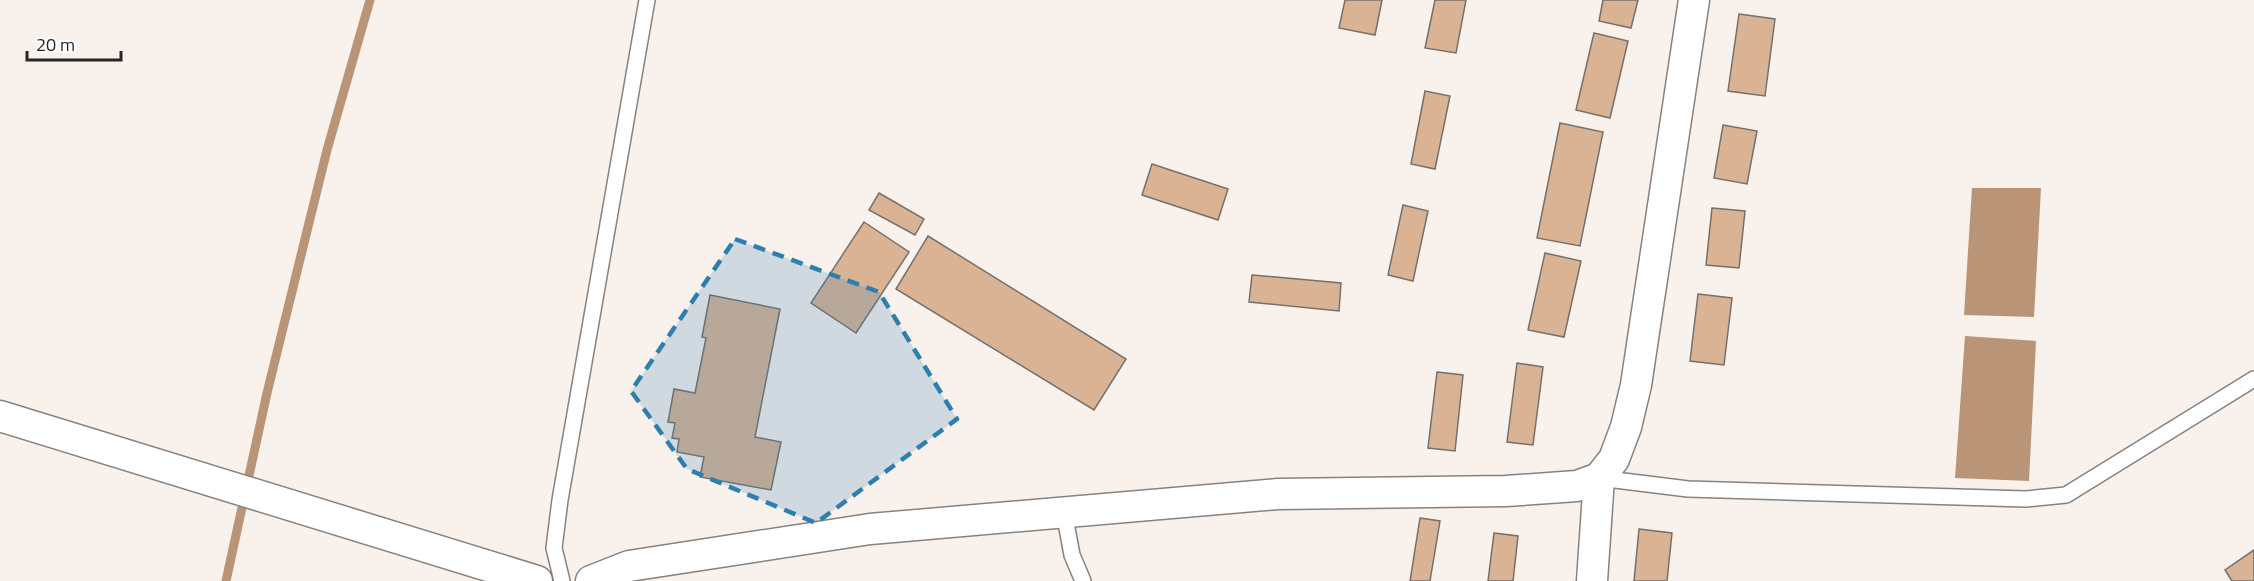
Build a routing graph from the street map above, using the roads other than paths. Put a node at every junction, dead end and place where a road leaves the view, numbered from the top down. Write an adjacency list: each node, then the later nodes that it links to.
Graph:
1 (647, 0): 8 (lane)
2 (1694, 0): 5 (street)
3 (2254, 379): 5 (lane)
4 (0, 416): 7 (street)
5 (1599, 478): 6 (street); 11 (street)
6 (1064, 512): 9 (street); 10 (lane)
7 (537, 581)
8 (562, 581)
9 (591, 581)
10 (1083, 581)
11 (1593, 581)

